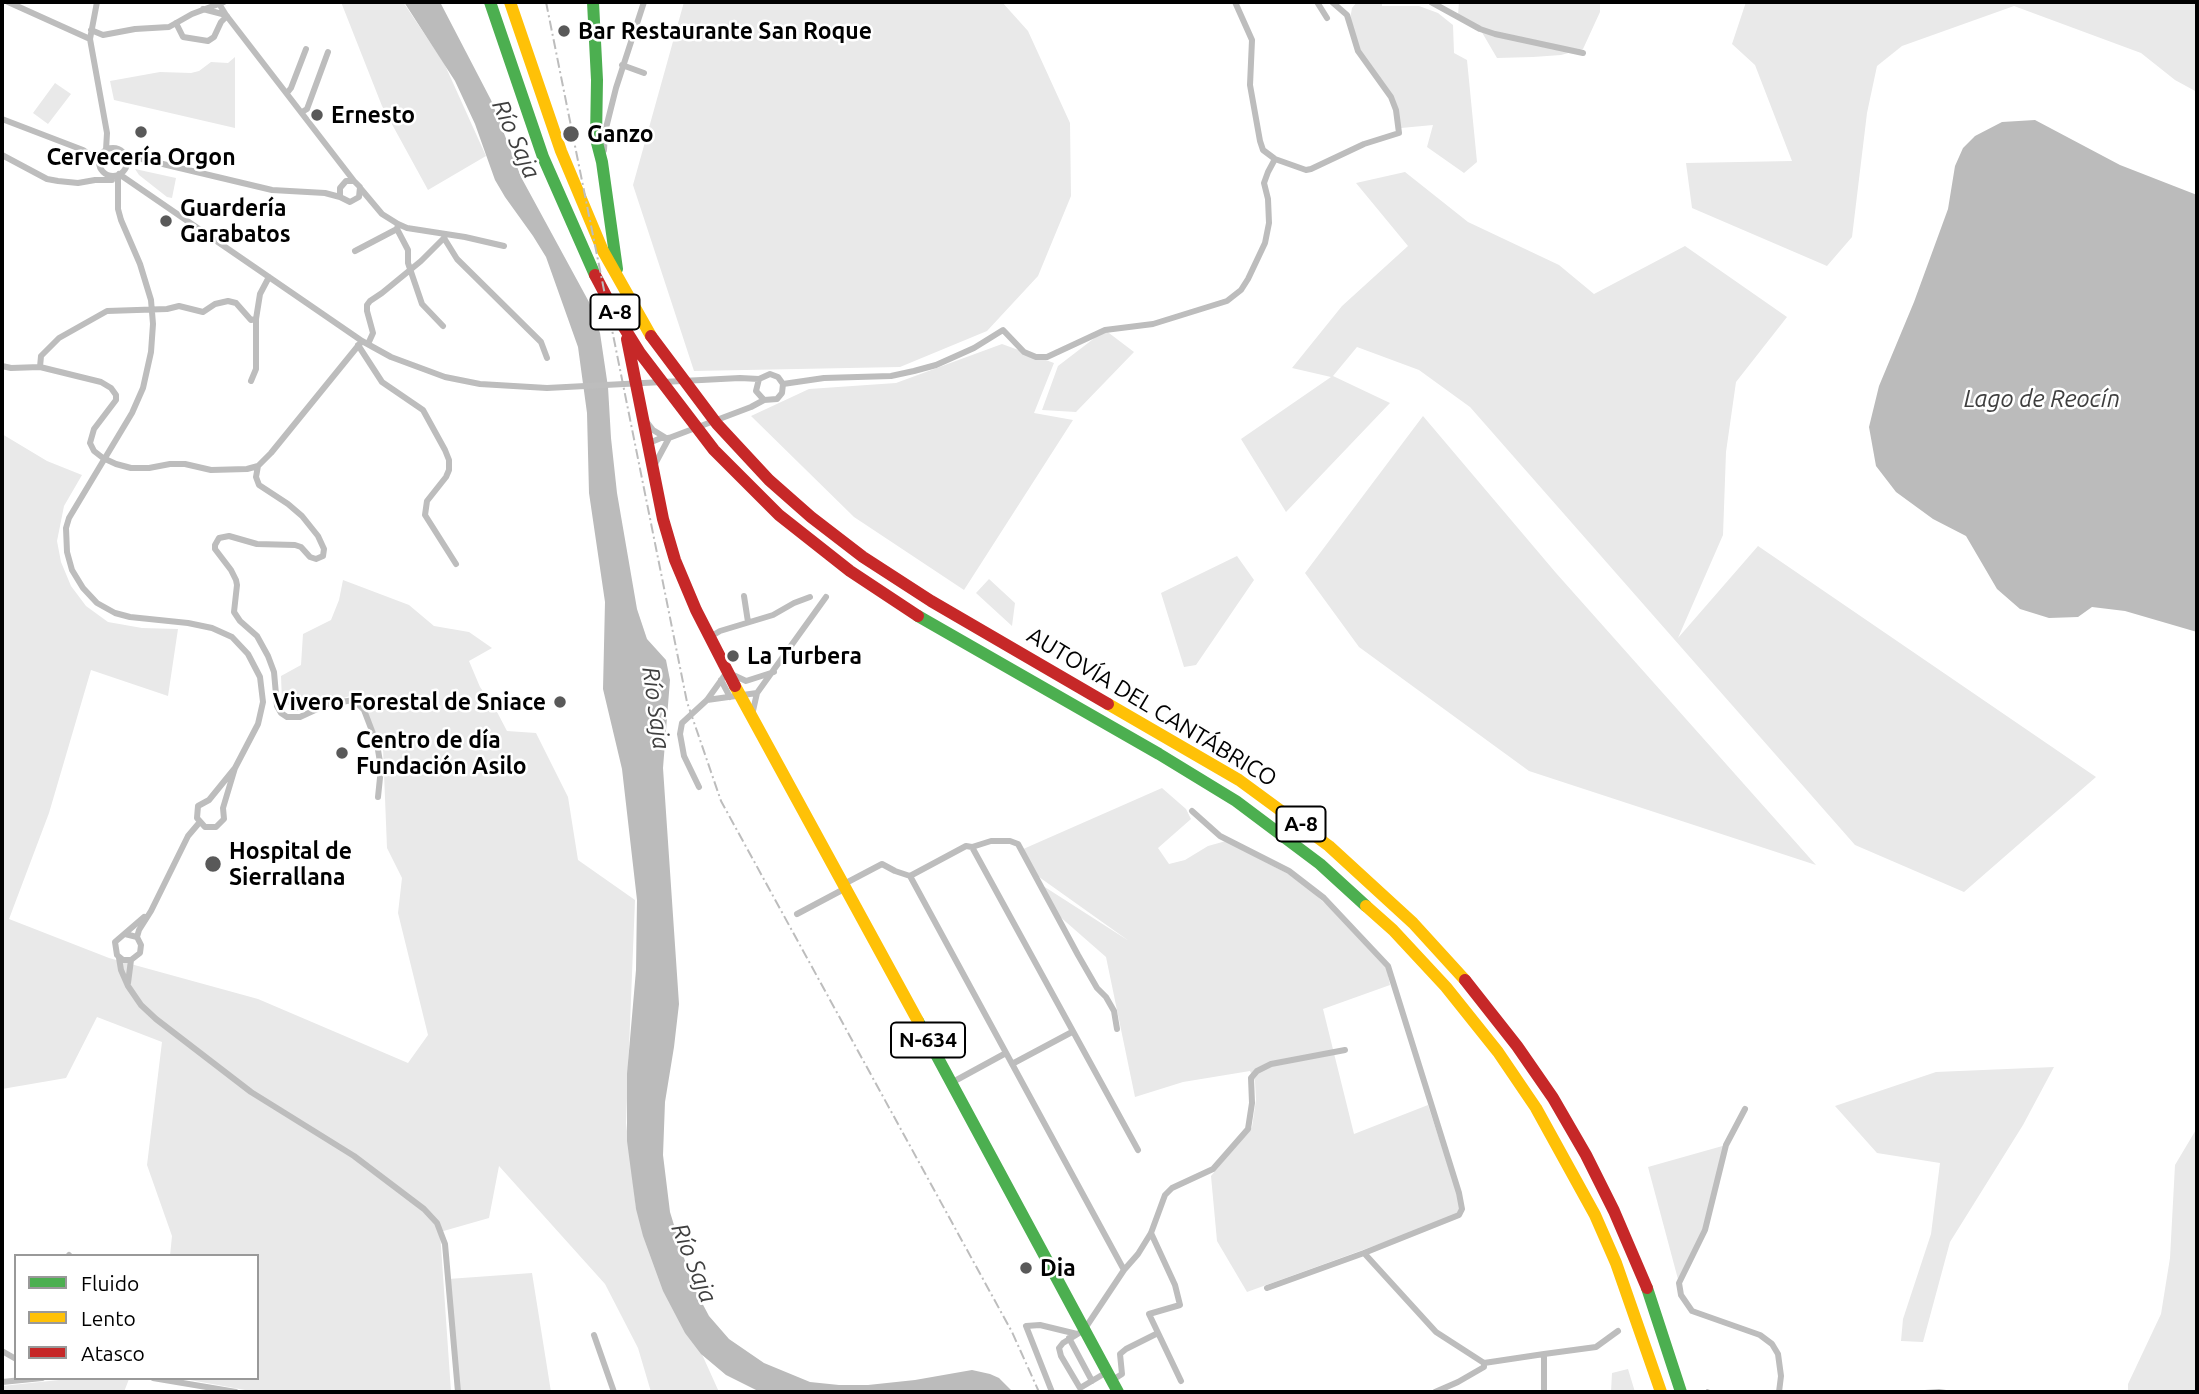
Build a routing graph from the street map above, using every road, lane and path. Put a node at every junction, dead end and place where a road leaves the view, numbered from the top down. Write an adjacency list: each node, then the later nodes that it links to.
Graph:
1 (8, 2): 21 (street)
2 (97, 2): 20 (street)
3 (209, 2): 15 (street)
4 (483, 2): 38 (highway)
5 (490, 2): 38 (highway, A-8)
6 (510, 2): 34 (highway, A-8)
7 (517, 2): 34 (highway)
8 (593, 2): 28 (highway, N-634)
9 (644, 2): 26 (street)
10 (1235, 2): 39 (street)
11 (1317, 2): 18 (street)
12 (1332, 2): 39 (street)
13 (1431, 2): 25 (street)
14 (221, 4): 15 (street); 16 (street); 17 (street)
15 (203, 9): 16 (street); 19 (street)
16 (214, 13): 17 (street)
17 (226, 15): 19 (street); 29 (street)
18 (1327, 18)
19 (176, 23): 20 (street)
20 (92, 26): 21 (street); 22 (street)
21 (77, 33): 22 (street)
22 (90, 39): 32 (street)
23 (306, 49): 29 (street)
24 (328, 52): 30 (street)
25 (1583, 53)
26 (622, 65): 27 (street); 28 (street)
27 (644, 73)
28 (607, 88): 41 (street); 41 (highway, N-634)
29 (287, 93): 30 (street)
30 (302, 113): 42 (street)
31 (2, 119): 35 (street)
32 (107, 136): 33 (street); 36 (street)
33 (114, 148): 36 (street); 43 (street)
34 (560, 149): 136 (highway, AUTOVÍA DEL CANTÁBRICO / A-8)
35 (83, 150): 36 (street); 40 (street)
36 (104, 152): 40 (street)
37 (2, 155): 43 (street)
38 (543, 157): 116 (highway, AUTOVÍA DEL CANTÁBRICO / A-8)
39 (1275, 159): 68 (street)
40 (99, 161): 43 (street)
41 (602, 162): 70 (highway, N-634)
42 (344, 168): 44 (street); 46 (street)
43 (119, 170): 45 (street); 48 (street); 49 (street); 50 (street)
44 (354, 181): 46 (street); 47 (street)
45 (134, 184): 48 (street); 50 (street)
46 (341, 186): 49 (street); 51 (street)
47 (360, 187): 52 (street); 53 (street)
48 (145, 191): 59 (street)
49 (325, 193): 51 (street)
50 (118, 195): 73 (street)
51 (341, 197): 52 (street)
52 (355, 201): 53 (street)
53 (373, 205): 54 (street)
54 (398, 227): 55 (street); 57 (street); 58 (street)
55 (445, 236): 56 (street); 58 (street); 63 (street)
56 (504, 246)
57 (355, 251)
58 (410, 268): 61 (street); 62 (street)
59 (269, 276): 60 (street); 62 (street)
60 (256, 319): 65 (street); 67 (street)
61 (443, 326)
62 (363, 344): 66 (street); 74 (street); 76 (street)
63 (547, 358)
64 (2, 366): 65 (street)
65 (40, 367): 73 (street)
66 (759, 379): 68 (street); 69 (street)
67 (251, 381)
68 (783, 384): 69 (street)
69 (764, 400): 71 (street)
70 (641, 415): 71 (street); 72 (highway, N-634)
71 (667, 439): 72 (street); 75 (street)
72 (647, 444): 75 (highway, N-634)
73 (103, 458): 74 (street); 87 (street)
74 (258, 466): 89 (street)
75 (653, 473): 81 (highway, N-634)
76 (456, 564)
77 (744, 596): 80 (street)
78 (810, 597): 80 (street)
79 (826, 597): 82 (street)
80 (748, 622): 81 (street)
81 (710, 637): 83 (highway, N-634)
82 (774, 672): 84 (street); 85 (street)
83 (724, 676): 84 (street); 85 (highway, N-634); 86 (street)
84 (746, 681): 85 (street)
85 (745, 695): 86 (street); 96 (highway, N-634)
86 (704, 702): 88 (street)
87 (235, 768): 90 (street); 91 (street)
88 (699, 787)
89 (378, 797)
90 (209, 800): 91 (street); 93 (street)
91 (224, 805): 93 (street)
92 (1192, 811): 113 (street)
93 (199, 822): 97 (street)
94 (972, 847): 95 (street); 104 (street); 105 (street)
95 (910, 876): 96 (street); 107 (street)
96 (845, 886): 98 (street); 109 (highway, N-634)
97 (151, 911): 99 (street); 100 (street)
98 (797, 914)
99 (125, 934): 100 (street); 101 (street)
100 (137, 937): 102 (street)
101 (119, 958): 102 (street); 103 (street)
102 (131, 960): 103 (street)
103 (128, 986): 129 (street)
104 (1117, 1029)
105 (1072, 1032): 108 (street); 111 (street)
106 (1345, 1050): 112 (street)
107 (1006, 1054): 108 (street); 109 (street)
108 (1012, 1064): 114 (street)
109 (951, 1083): 118 (highway, N-634)
110 (1745, 1109): 137 (street)
111 (1138, 1150)
112 (1151, 1233): 114 (street); 119 (street)
113 (1364, 1253): 115 (street); 123 (street)
114 (1124, 1270): 118 (street)
115 (1267, 1288)
116 (1640, 1329): 134 (highway); 135 (highway, AUTOVÍA DEL CANTÁBRICO / A-8)
117 (1618, 1331): 122 (street)
118 (1080, 1332): 121 (street); 127 (highway, N-634); 131 (street)
119 (1158, 1334): 126 (street); 127 (street)
120 (594, 1335): 130 (street)
121 (1066, 1340): 125 (street); 125 (street)
122 (1544, 1354): 123 (street); 133 (street)
123 (1484, 1363): 132 (street)
124 (165, 1380): 128 (street)
125 (1092, 1381): 127 (street)
126 (1181, 1381)
127 (1112, 1382)
128 (236, 1392)
129 (458, 1392)
130 (614, 1392)
131 (1052, 1392)
132 (1435, 1392)
133 (1544, 1392)
134 (1655, 1392)
135 (1661, 1392)
136 (1681, 1392)
137 (1779, 1392)

